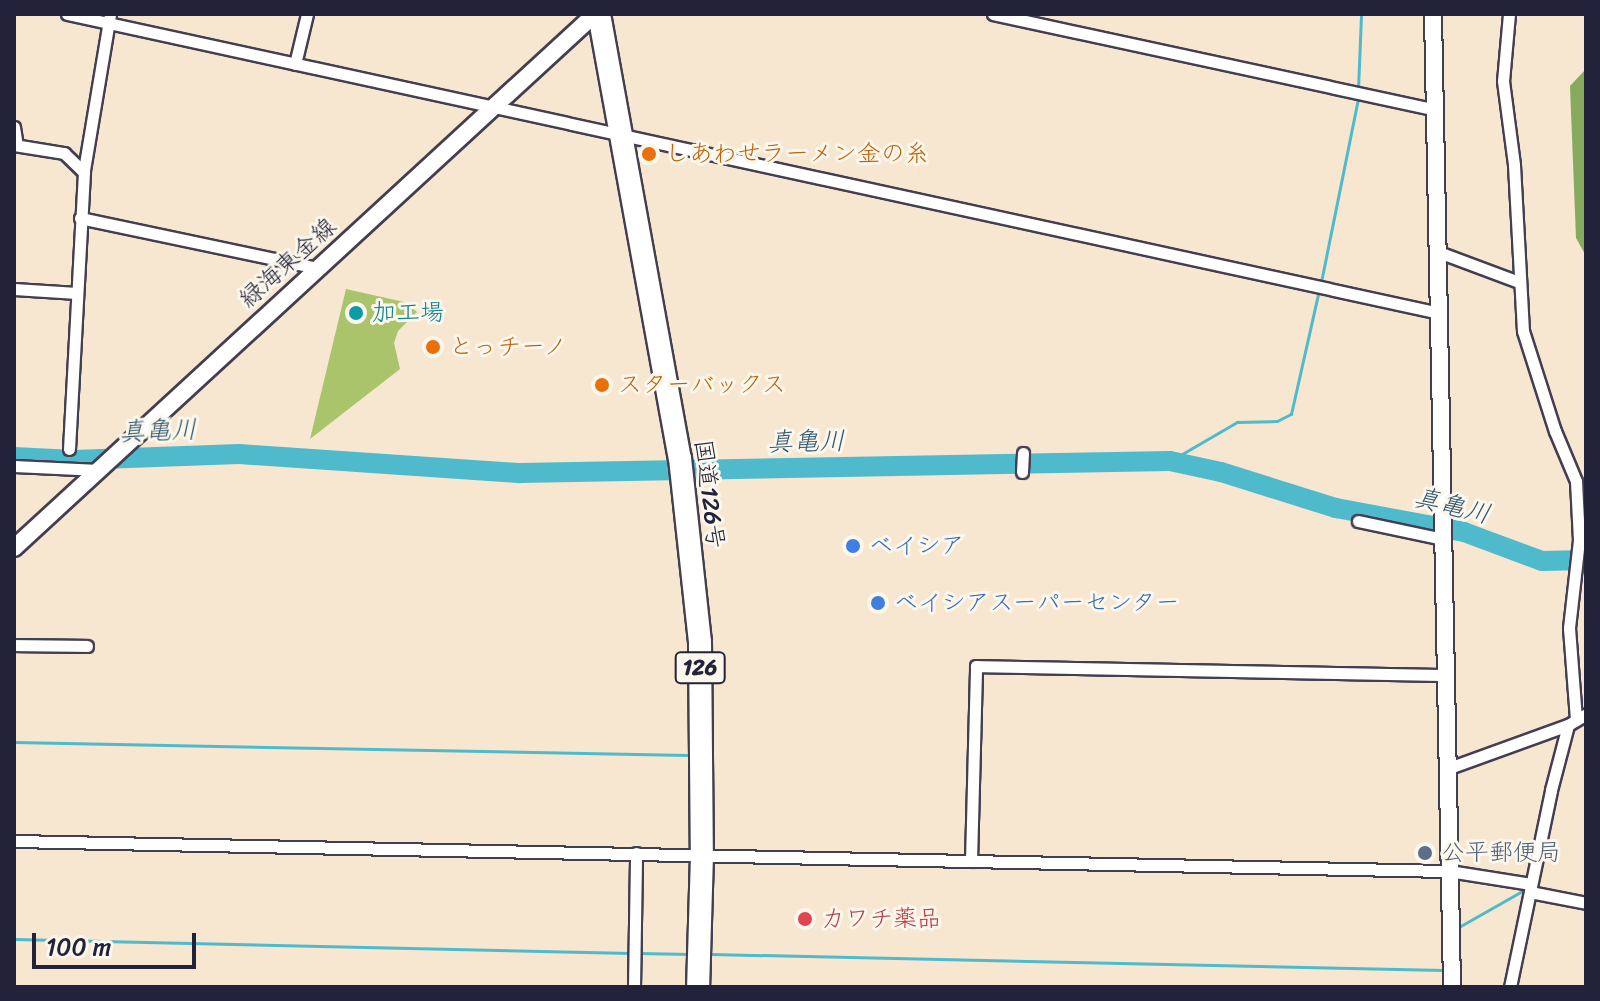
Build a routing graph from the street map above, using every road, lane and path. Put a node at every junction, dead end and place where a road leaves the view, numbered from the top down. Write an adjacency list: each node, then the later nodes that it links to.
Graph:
1 (67, 14): 7 (street)
2 (307, 14): 8 (street)
3 (597, 14): 9 (street, 緑海東金線); 12 (highway, 国道126号 / 126)
4 (993, 14): 10 (street)
5 (1433, 14): 10 (street)
6 (1509, 14): 18 (street)
7 (109, 18): 8 (street); 14 (street)
8 (295, 64): 9 (street)
9 (494, 107): 12 (street); 17 (street, 緑海東金線)
10 (1434, 109): 16 (street)
11 (14, 127): 13 (street)
12 (621, 135): 21 (street); 37 (highway, 国道126号 / 126)
13 (16, 145): 14 (street)
14 (84, 172): 15 (street)
15 (80, 218): 17 (street); 20 (street)
16 (1436, 251): 18 (street); 21 (street)
17 (317, 268): 25 (street, 緑海東金線)
18 (1519, 282): 33 (street)
19 (14, 289): 20 (street)
20 (77, 293): 22 (street)
21 (1439, 313): 28 (street)
22 (69, 449)
23 (1023, 453): 26 (street)
24 (14, 466): 25 (street)
25 (99, 470): 29 (street, 緑海東金線)
26 (1022, 472)
27 (1358, 521): 28 (street)
28 (1443, 539): 32 (street)
29 (14, 548)
30 (14, 645): 31 (street)
31 (87, 646)
32 (1448, 675): 34 (street); 38 (street)
33 (1577, 720): 34 (street); 40 (street)
34 (1449, 768): 39 (street)
35 (14, 841): 36 (street)
36 (636, 853): 37 (street); 42 (street)
37 (702, 855): 38 (street); 43 (highway, 国道126号 / 126)
38 (971, 861): 39 (street)
39 (1449, 871): 40 (street); 44 (street)
40 (1530, 888): 41 (street); 45 (street)
41 (1586, 903)
42 (634, 987)
43 (698, 987)
44 (1452, 987)
45 (1510, 987)

